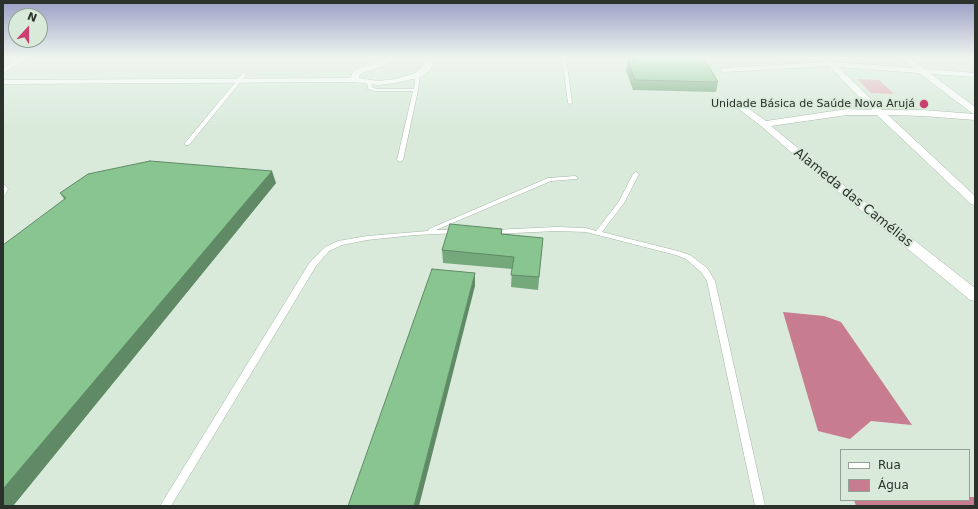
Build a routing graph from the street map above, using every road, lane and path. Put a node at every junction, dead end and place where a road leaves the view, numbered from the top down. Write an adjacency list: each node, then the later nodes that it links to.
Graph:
1 (68, 81): 2 (street)
2 (71, 81): 3 (street)
3 (113, 81): 4 (street)
4 (171, 81): 5 (street)
5 (175, 81)
6 (240, 81): 21 (lane)
7 (366, 81): 13 (street)
8 (397, 81): 13 (street)
9 (417, 81): 14 (lane)
10 (567, 81): 16 (lane)
11 (848, 81): 18 (street)
12 (936, 81): 17 (street)
13 (369, 82): 14 (lane)
14 (416, 90): 22 (lane)
15 (731, 100): 20 (street, Alameda das Camélias)
16 (570, 103)
17 (975, 111)
18 (879, 112): 19 (street); 20 (street); 27 (street)
19 (975, 117)
20 (764, 124): 32 (street, Alameda das Camélias)
21 (187, 144)
22 (400, 160)
23 (636, 174): 31 (lane)
24 (575, 178): 30 (lane)
25 (3, 186): 26 (lane)
26 (3, 194)
27 (974, 200)
28 (464, 232): 30 (lane)
29 (485, 232): 31 (lane)
30 (426, 233): 33 (lane)
31 (598, 233): 34 (lane)
32 (975, 296)
33 (165, 506)
34 (760, 506)

